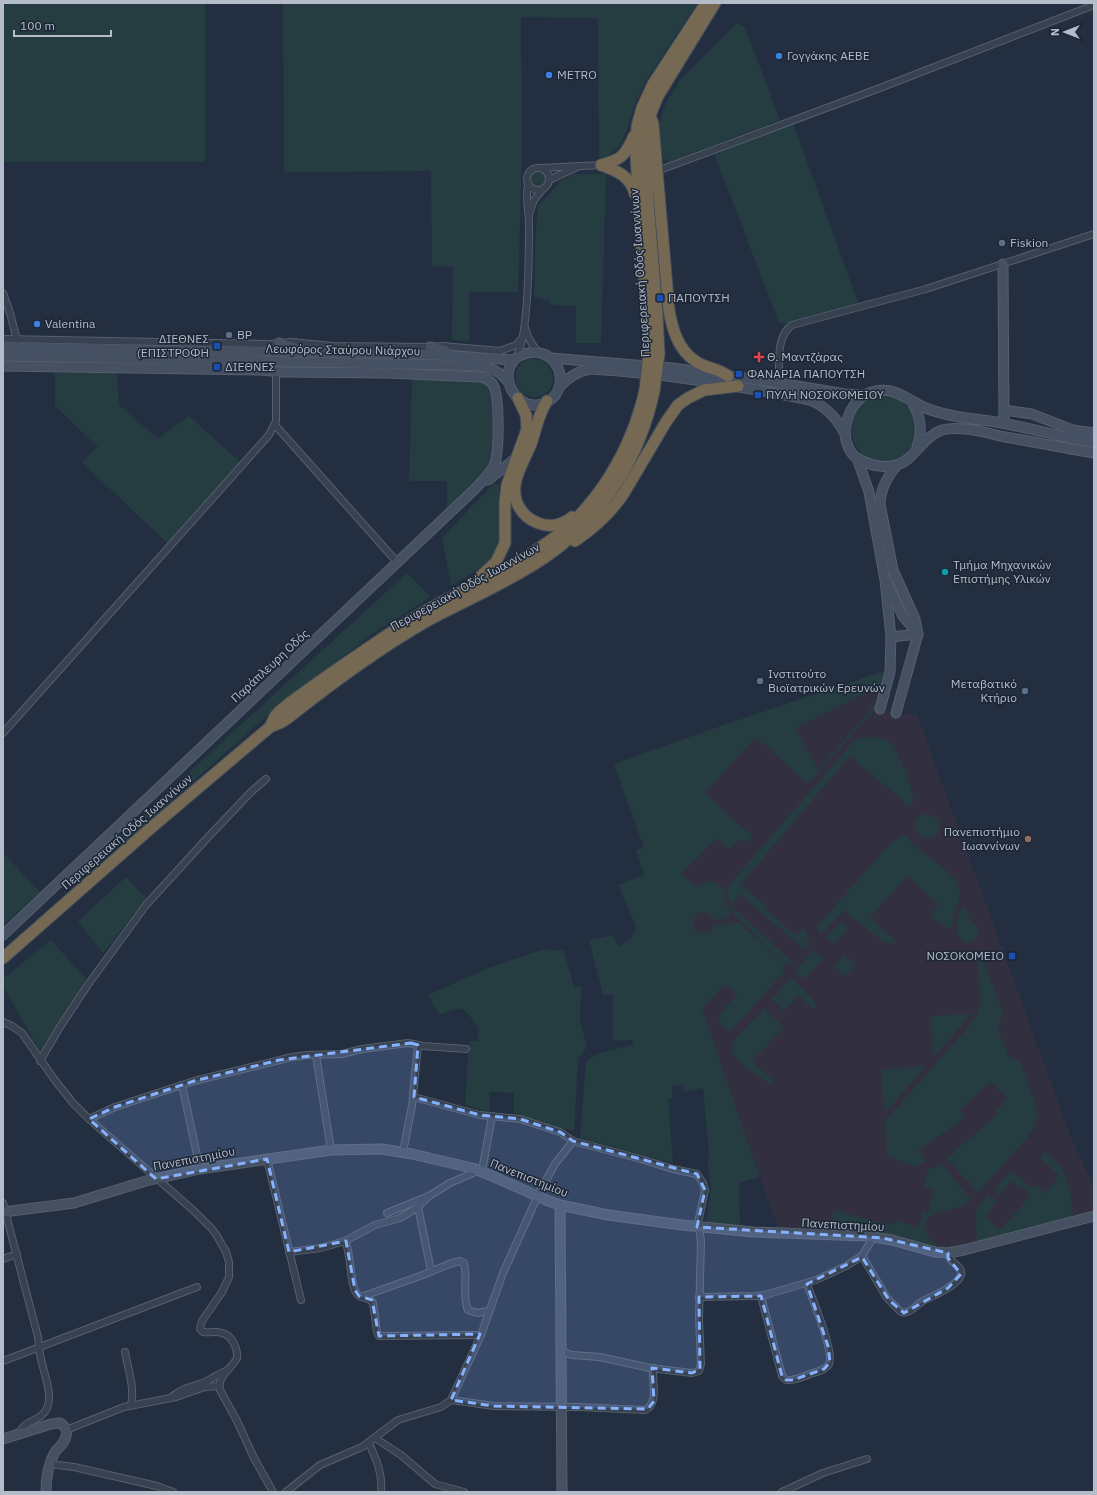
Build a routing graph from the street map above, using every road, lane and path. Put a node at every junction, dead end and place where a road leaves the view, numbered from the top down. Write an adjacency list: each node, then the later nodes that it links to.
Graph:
1 (706, 3): 5 (highway, Περιφερειακή Οδός Ιωαννίνων)
2 (715, 3): 4 (highway, Περιφερειακή Οδός Ιωαννίνων)
3 (1094, 5): 9 (street)
4 (650, 115): 9 (highway); 27 (highway, Περιφερειακή Οδός Ιωαννίνων)
5 (637, 130): 6 (highway); 13 (highway, Περιφερειακή Οδός Ιωαννίνων)
6 (601, 165): 7 (street); 13 (highway)
7 (580, 166): 8 (street); 10 (street)
8 (540, 168): 10 (street); 11 (street)
9 (657, 170): 37 (highway)
10 (549, 180): 12 (street)
11 (528, 185): 12 (street); 14 (street)
12 (542, 190): 14 (street)
13 (639, 206): 27 (highway, Περιφερειακή Οδός Ιωαννίνων)
14 (529, 214): 18 (street)
15 (1094, 234): 16 (street)
16 (1003, 264): 39 (street); 47 (street)
17 (3, 293): 21 (street)
18 (525, 320): 19 (street); 26 (street)
19 (522, 338): 24 (street); 32 (street)
20 (3, 339): 21 (street)
21 (17, 340): 22 (street)
22 (279, 343): 24 (street); 25 (street)
23 (3, 347): 25 (street, Λεωφόρος Σταύρου Νιάρχου)
24 (430, 348): 29 (street)
25 (307, 353): 29 (street, Λεωφόρος Σταύρου Νιάρχου)
26 (538, 353): 31 (street); 32 (street)
27 (654, 354): 42 (highway, Περιφερειακή Οδός Ιωαννίνων, bridge)
28 (3, 356): 30 (street, Λεωφόρος Σταύρου Νιάρχου)
29 (456, 356): 32 (street, Λεωφόρος Σταύρου Νιάρχου)
30 (70, 357): 33 (street, Λεωφόρος Σταύρου Νιάρχου); 35 (street)
31 (550, 358): 37 (street); 40 (street)
32 (514, 360): 38 (street)
33 (286, 361): 36 (street); 38 (street, Λεωφόρος Σταύρου Νιάρχου)
34 (3, 366): 35 (street)
35 (130, 369): 36 (street)
36 (276, 371): 49 (street); 58 (street, Παράπλευρη Οδός)
37 (728, 376): 39 (street)
38 (509, 383): 44 (street)
39 (779, 383): 43 (street)
40 (560, 385): 41 (street); 45 (street)
41 (738, 386): 51 (street); 60 (highway)
42 (650, 390): 59 (highway, Περιφερειακή Οδός Ιωαννίνων); 60 (highway, Περιφερειακή Οδός Ιωαννίνων)
43 (866, 395): 46 (street); 51 (street)
44 (518, 398): 45 (street); 55 (highway)
45 (547, 401): 59 (highway)
46 (911, 401): 48 (street); 53 (street)
47 (1004, 410): 48 (street); 50 (street)
48 (1004, 423): 52 (street)
49 (275, 425): 61 (street); 69 (street)
50 (1094, 433)
51 (845, 434): 56 (street)
52 (1094, 443)
53 (914, 452): 54 (street); 57 (street)
54 (1094, 453)
55 (516, 458): 58 (street); 63 (highway)
56 (857, 458): 57 (street); 62 (street)
57 (897, 465): 64 (street)
58 (479, 484): 61 (street, Παράπλευρη Οδός)
59 (586, 508): 63 (highway, Περιφερειακή Οδός Ιωαννίνων)
60 (551, 553): 68 (highway, Περιφερειακή Οδός Ιωαννίνων)
61 (397, 562): 71 (street, Παράπλευρη Οδός)
62 (885, 580): 64 (street); 65 (street)
63 (462, 592): 68 (highway, Περιφερειακή Οδός Ιωαννίνων)
64 (918, 634): 65 (street); 67 (street)
65 (891, 637): 66 (street)
66 (880, 709)
67 (896, 713)
68 (270, 727): 72 (highway, Περιφερειακή Οδός Ιωαννίνων)
69 (3, 733)
70 (266, 779): 77 (street)
71 (3, 935)
72 (3, 958)
73 (3, 1022): 77 (street)
74 (418, 1045): 75 (street); 76 (street); 79 (street)
75 (466, 1049)
76 (316, 1055): 78 (street); 83 (street)
77 (40, 1061): 81 (street)
78 (182, 1085): 81 (street); 86 (street)
79 (414, 1097): 80 (street); 84 (street)
80 (492, 1116): 82 (street); 87 (street)
81 (89, 1119): 88 (street)
82 (573, 1141): 90 (street); 96 (street)
83 (331, 1150): 84 (street, Πανεπιστημίου); 85 (street, Πανεπιστημίου)
84 (403, 1152): 87 (street, Πανεπιστημίου)
85 (267, 1159): 86 (street, Πανεπιστημίου); 99 (street)
86 (200, 1169): 88 (street, Πανεπιστημίου)
87 (480, 1170): 89 (street); 90 (street, Πανεπιστημίου)
88 (156, 1178): 93 (street, Πανεπιστημίου); 118 (street)
89 (429, 1196): 92 (street); 94 (street)
90 (538, 1196): 91 (street, Πανεπιστημίου); 111 (street)
91 (560, 1205): 96 (street, Πανεπιστημίου); 114 (street)
92 (418, 1207): 98 (street); 104 (street)
93 (4, 1209): 101 (street)
94 (387, 1213)
95 (1094, 1216): 100 (street, Πανεπιστημίου)
96 (699, 1227): 97 (street, Πανεπιστημίου); 109 (street)
97 (874, 1236): 100 (street, Πανεπιστημίου); 102 (street)
98 (345, 1241): 99 (street); 108 (street)
99 (289, 1252): 110 (street)
100 (948, 1252): 102 (street)
101 (17, 1254): 103 (street); 113 (street)
102 (862, 1256): 105 (street)
103 (3, 1258)
104 (430, 1271): 108 (street); 111 (street)
105 (807, 1284): 107 (street); 107 (street)
106 (198, 1287): 113 (street)
107 (761, 1296): 109 (street)
108 (361, 1297): 112 (street)
109 (699, 1297): 117 (street)
110 (300, 1300)
111 (489, 1311): 112 (street)
112 (481, 1335): 121 (street)
113 (40, 1348): 116 (street); 125 (street)
114 (560, 1351): 117 (street); 123 (street)
115 (125, 1352): 122 (street)
116 (3, 1361)
117 (653, 1368): 123 (street)
118 (226, 1371): 119 (street); 120 (street)
119 (219, 1386): 120 (street); 134 (street)
120 (171, 1398): 122 (street)
121 (451, 1400): 123 (street); 126 (street)
122 (131, 1405): 124 (street)
123 (561, 1407): 139 (street)
124 (66, 1430): 125 (street); 130 (street)
125 (20, 1434): 127 (street)
126 (375, 1438): 128 (street); 131 (street)
127 (3, 1439)
128 (369, 1443): 135 (street); 136 (street)
129 (867, 1459): 140 (street)
130 (50, 1464): 132 (street); 133 (street)
131 (438, 1485): 137 (street); 138 (street)
132 (46, 1492)
133 (173, 1492)
134 (273, 1492)
135 (286, 1492)
136 (381, 1492)
137 (434, 1492)
138 (464, 1492)
139 (562, 1492)
140 (782, 1492)

